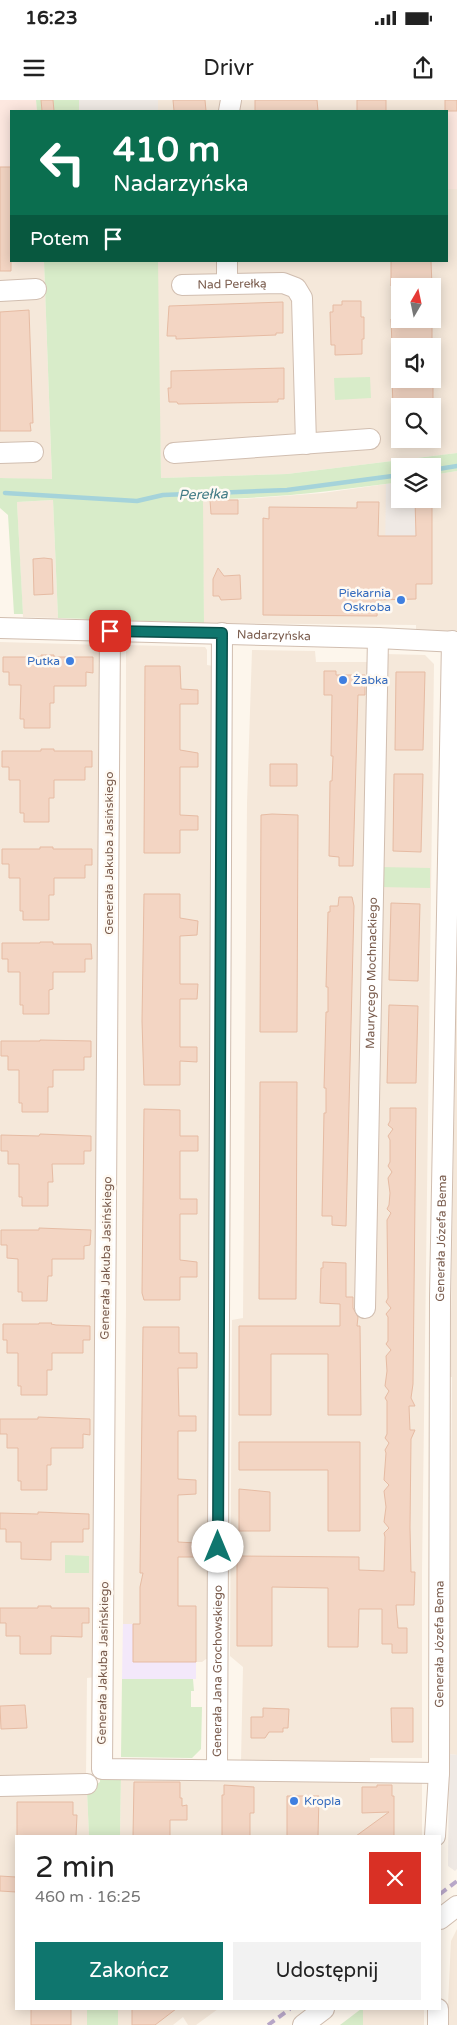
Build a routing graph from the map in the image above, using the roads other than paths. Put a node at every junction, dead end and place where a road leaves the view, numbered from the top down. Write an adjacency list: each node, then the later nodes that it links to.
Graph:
1 (227, 262): 2 (street)
2 (227, 284): 3 (street, Nad Perełką); 7 (street, Nad Perełką)
3 (182, 285)
4 (36, 289): 5 (street)
5 (0, 291)
6 (370, 439): 7 (street)
7 (306, 444): 10 (street)
8 (33, 452): 9 (street)
9 (0, 453)
10 (174, 453)
11 (0, 628): 12 (street, Nadarzyńska)
12 (110, 631): 13 (street, Nadarzyńska); 17 (street, Generała Jakuba Jasińskiego)
13 (222, 633): 14 (street, Nadarzyńska); 17 (street, Generała Jana Grochowskiego)
14 (378, 638): 15 (street, Nadarzyńska); 16 (street, Maurycego Mochnackiego)
15 (455, 642): 18 (street, Generała Józefa Bema)
16 (365, 1308)
17 (217, 1769): 18 (street, Generała Jana Grochowskiego)
18 (439, 1773): 21 (street, Generała Józefa Bema)
19 (87, 1784): 20 (street)
20 (0, 1786)
21 (435, 1835)
22 (457, 1906): 23 (street)
23 (441, 1918)
24 (323, 2010): 26 (street)
25 (438, 2010): 27 (street)
26 (302, 2025)
27 (438, 2025)

